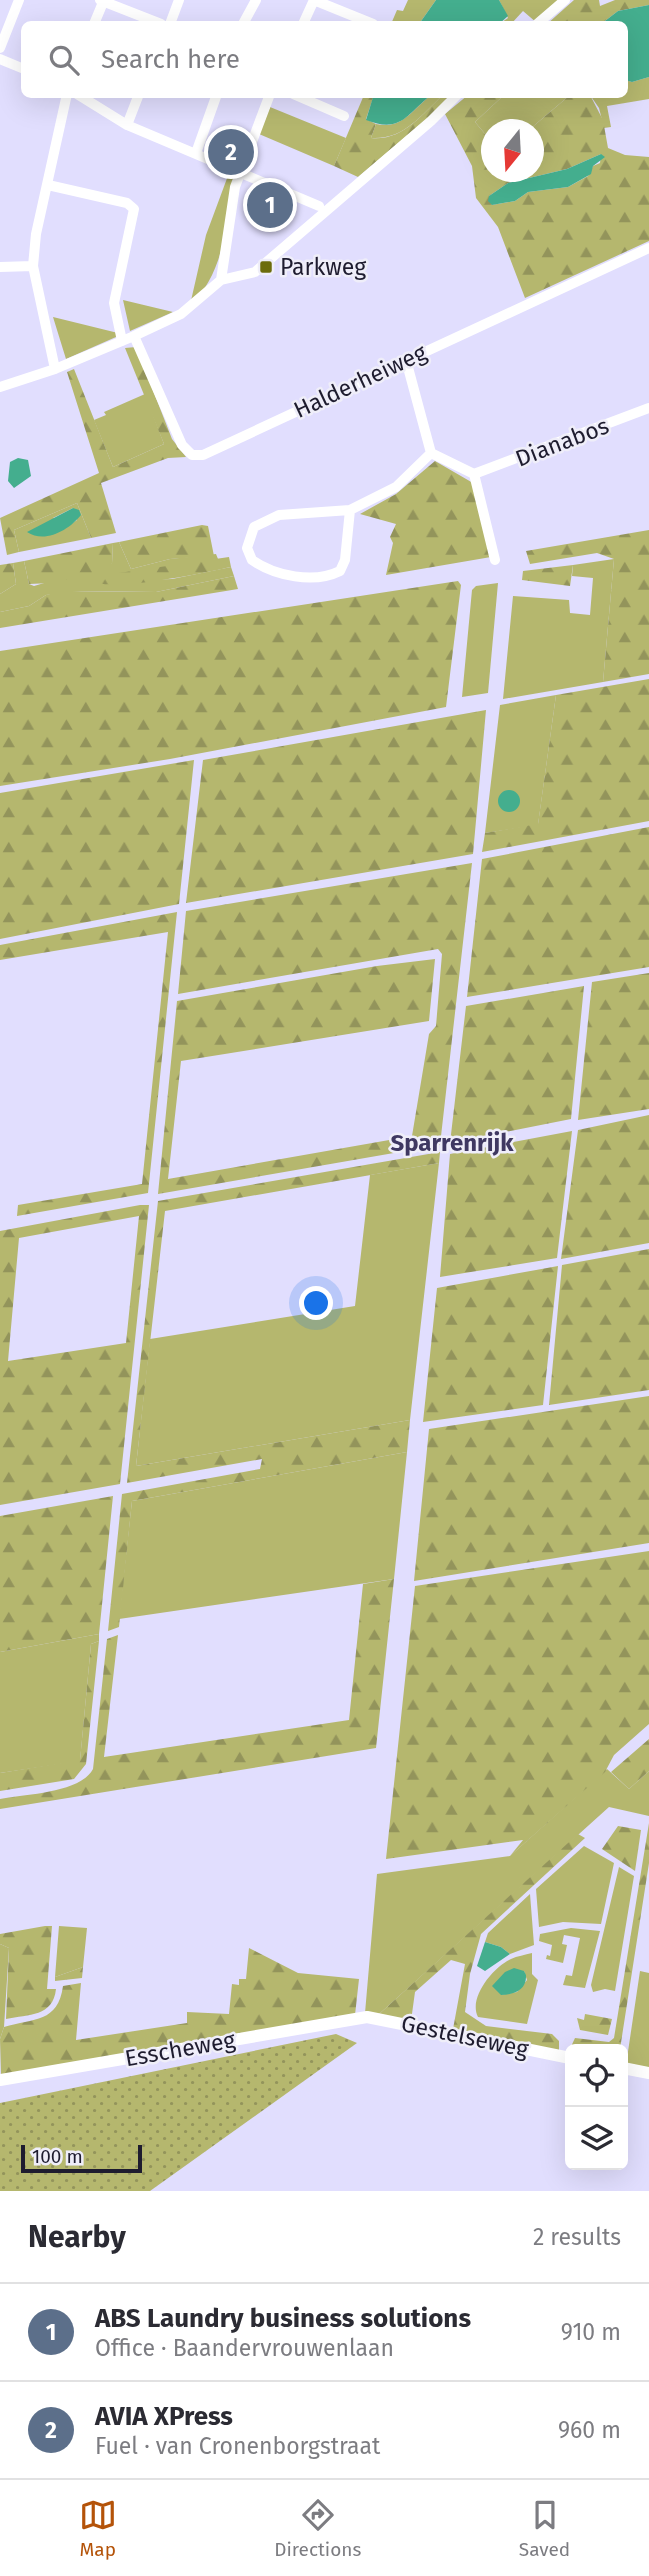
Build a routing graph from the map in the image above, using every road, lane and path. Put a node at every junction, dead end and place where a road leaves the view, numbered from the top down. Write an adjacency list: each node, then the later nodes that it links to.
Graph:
1 (19, 0): 13 (street)
2 (102, 0): 6 (street); 7 (street)
3 (179, 0): 8 (street)
4 (256, 0): 9 (street)
5 (565, 0): 12 (street)
6 (95, 21)
7 (153, 21)
8 (171, 21)
9 (245, 21)
10 (304, 21): 11 (street)
11 (366, 21)
12 (540, 21)
13 (0, 48)
14 (0, 59): 15 (street)
15 (21, 68)
16 (66, 98): 27 (street)
17 (83, 98): 24 (street)
18 (137, 98): 24 (street)
19 (216, 98): 25 (street)
20 (268, 98): 26 (street)
21 (302, 98): 23 (street)
22 (454, 98): 32 (street)
23 (344, 116)
24 (127, 125): 25 (street)
25 (196, 153): 26 (street)
26 (240, 172): 28 (street); 32 (street)
27 (48, 185): 30 (street); 34 (street)
28 (319, 206)
29 (649, 248): 35 (street, Halderheiweg)
30 (33, 266): 31 (street); 36 (street)
31 (0, 267)
32 (221, 280): 33 (street)
33 (134, 336): 34 (street); 35 (street, Halderheiweg)
34 (122, 341): 36 (street)
35 (406, 360): 39 (street)
36 (55, 369): 37 (street)
37 (0, 387)
38 (649, 408): 40 (street, Dianabos)
39 (431, 453): 40 (street); 41 (street)
40 (474, 474): 42 (street)
41 (351, 510): 41 (street)
42 (495, 560)
43 (360, 2018): 44 (street, Gestelseweg); 47 (street, Esscheweg)
44 (565, 2057)
45 (628, 2069): 46 (street)
46 (649, 2073)
47 (0, 2080)

